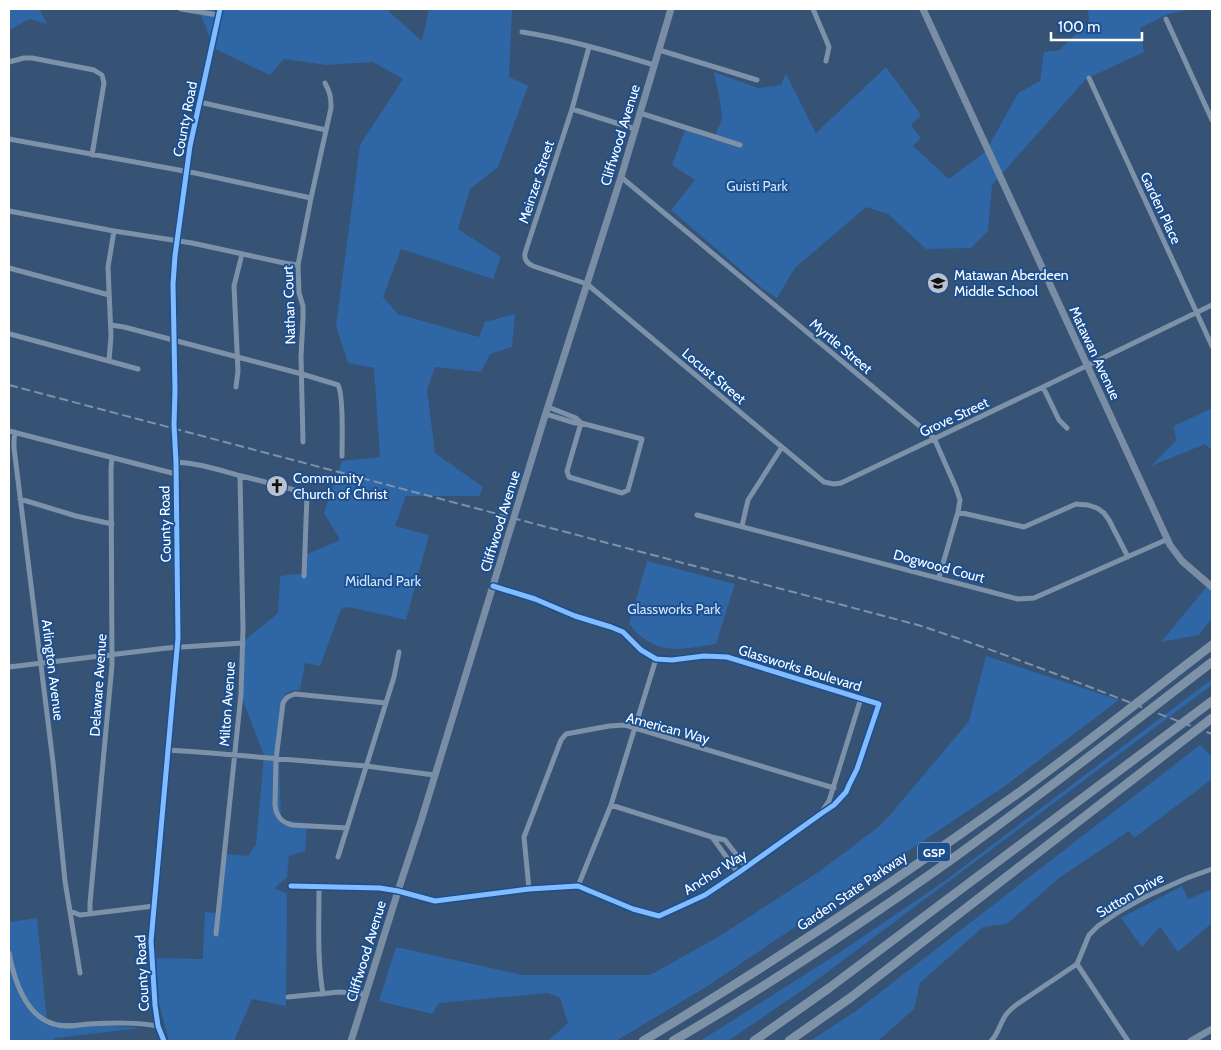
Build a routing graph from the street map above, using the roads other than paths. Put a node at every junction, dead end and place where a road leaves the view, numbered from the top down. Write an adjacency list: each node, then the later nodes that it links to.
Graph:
1 (180, 9): 5 (street)
2 (671, 9): 9 (street, Cliffwood Avenue)
3 (813, 9): 10 (street)
4 (923, 9): 44 (street, Matawan Avenue)
5 (219, 12): 16 (street, County Road)
6 (1166, 19): 19 (street)
7 (522, 32): 8 (street)
8 (590, 47): 12 (street); 17 (street, Meinzer Street)
9 (659, 50): 12 (street, Cliffwood Avenue); 14 (street)
10 (826, 61)
11 (9, 62): 24 (street)
12 (654, 65): 18 (street, Cliffwood Avenue)
13 (1089, 78): 37 (street, Garden Place)
14 (757, 80)
15 (325, 83): 21 (street, Nathan Court)
16 (199, 102): 21 (street); 25 (street, County Road)
17 (572, 109): 20 (street); 34 (street, Meinzer Street)
18 (640, 113): 20 (street, Cliffwood Avenue); 23 (street)
19 (1212, 120)
20 (635, 129): 26 (street, Cliffwood Avenue)
21 (326, 130): 27 (street, Nathan Court)
22 (9, 140): 24 (street)
23 (740, 145)
24 (92, 155): 25 (street)
25 (186, 172): 27 (street); 30 (street, County Road)
26 (621, 177): 34 (street, Cliffwood Avenue); 54 (street, Myrtle Street)
27 (311, 198): 32 (street, Nathan Court)
28 (9, 211): 29 (street)
29 (114, 231): 30 (street); 35 (street)
30 (177, 242): 31 (street); 40 (street, County Road)
31 (242, 254): 32 (street); 42 (street)
32 (298, 265): 46 (street, Nathan Court)
33 (9, 268): 35 (street)
34 (587, 284): 49 (street, Cliffwood Avenue); 56 (street, Locust Street)
35 (109, 295): 38 (street)
36 (1212, 305): 37 (street, Grove Street)
37 (1197, 313): 41 (street, Garden Place); 44 (street, Grove Street)
38 (111, 325): 40 (street); 43 (street)
39 (10, 334): 43 (street)
40 (174, 340): 42 (street); 59 (street, County Road)
41 (1212, 346)
42 (237, 357): 46 (street); 47 (street)
43 (109, 361): 45 (street)
44 (1087, 366): 48 (street, Grove Street); 68 (street, Matawan Avenue)
45 (138, 369)
46 (302, 374): 55 (street, Nathan Court); 57 (street)
47 (236, 387)
48 (1043, 388): 51 (street); 54 (street, Grove Street)
49 (547, 410): 50 (street); 72 (street, Cliffwood Avenue)
50 (581, 423): 50 (street)
51 (1067, 428)
52 (9, 431): 53 (street)
53 (16, 432): 58 (street); 63 (street, Arlington Avenue)
54 (934, 438): 62 (street, Grove Street); 64 (street, Myrtle Street)
55 (303, 442)
56 (782, 447): 62 (street, Locust Street); 67 (street)
57 (342, 456)
58 (112, 458): 60 (street); 66 (street, Delaware Avenue)
59 (176, 462): 60 (street, County Road); 61 (street)
60 (176, 474): 76 (street, County Road)
61 (240, 476): 70 (street); 74 (street, Milton Avenue)
62 (828, 483)
63 (20, 499): 66 (street); 81 (street, Arlington Avenue)
64 (958, 512): 69 (street); 71 (street, Myrtle Street)
65 (696, 514): 67 (street, Dogwood Court)
66 (112, 524): 78 (street, Delaware Avenue)
67 (742, 526): 71 (street, Dogwood Court)
68 (1168, 539): 69 (street, Dogwood Court); 73 (street, Matawan Avenue)
69 (1128, 557): 71 (street, Dogwood Court)
70 (304, 576)
71 (939, 578)
72 (493, 586): 79 (street); 93 (street, Cliffwood Avenue)
73 (1212, 587)
74 (243, 643): 76 (street); 90 (street, Milton Avenue)
75 (1212, 645): 122 (highway, Garden State Parkway / GSP)
76 (177, 648): 78 (street); 89 (street, County Road)
77 (399, 652): 85 (street)
78 (112, 654): 81 (street); 110 (street, Delaware Avenue)
79 (656, 659): 83 (street, Glassworks Boulevard); 88 (street)
80 (1212, 662): 123 (highway, GSP)
81 (40, 663): 82 (street); 109 (street, Arlington Avenue)
82 (9, 667)
83 (861, 698): 86 (street, Glassworks Boulevard); 94 (street, Anchor Way)
84 (1212, 701): 124 (highway)
85 (386, 704): 91 (street); 92 (street)
86 (879, 704): 96 (street, Anchor Way)
87 (1212, 718): 125 (highway)
88 (634, 728): 94 (street, American Way); 95 (street); 106 (street, American Way)
89 (168, 750): 90 (street); 108 (street, County Road)
90 (235, 755): 91 (street); 111 (street, Milton Avenue)
91 (276, 759): 92 (street); 97 (street)
92 (366, 766): 93 (street); 97 (street)
93 (434, 774): 107 (street, Cliffwood Avenue)
94 (834, 788): 96 (street, Anchor Way)
95 (611, 805): 98 (street); 104 (street)
96 (822, 812): 100 (street, Anchor Way)
97 (347, 828): 99 (street)
98 (712, 837): 100 (street); 102 (street)
99 (338, 857)
100 (746, 867): 102 (street, Anchor Way)
101 (1212, 869): 113 (street, Sutton Drive)
102 (738, 873): 104 (street, Anchor Way)
103 (291, 886): 105 (street, Anchor Way)
104 (578, 886): 106 (street, Anchor Way)
105 (319, 887): 107 (street, Anchor Way); 115 (street)
106 (529, 889): 107 (street, Anchor Way)
107 (398, 891): 116 (street, Cliffwood Avenue)
108 (154, 906): 110 (street); 118 (street, County Road)
109 (70, 910): 110 (street); 114 (street)
110 (90, 913)
111 (216, 934)
112 (9, 953): 118 (street)
113 (1077, 964): 126 (street); 127 (street)
114 (80, 973)
115 (323, 994): 116 (street); 117 (street)
116 (366, 994): 121 (street, Cliffwood Avenue)
117 (288, 997)
118 (158, 1026): 120 (street, County Road)
119 (1212, 1029): 128 (street)
120 (164, 1041)
121 (351, 1041)
122 (643, 1041)
123 (673, 1041)
124 (754, 1041)
125 (789, 1041)
126 (991, 1041)
127 (1128, 1041)
128 (1191, 1041)

